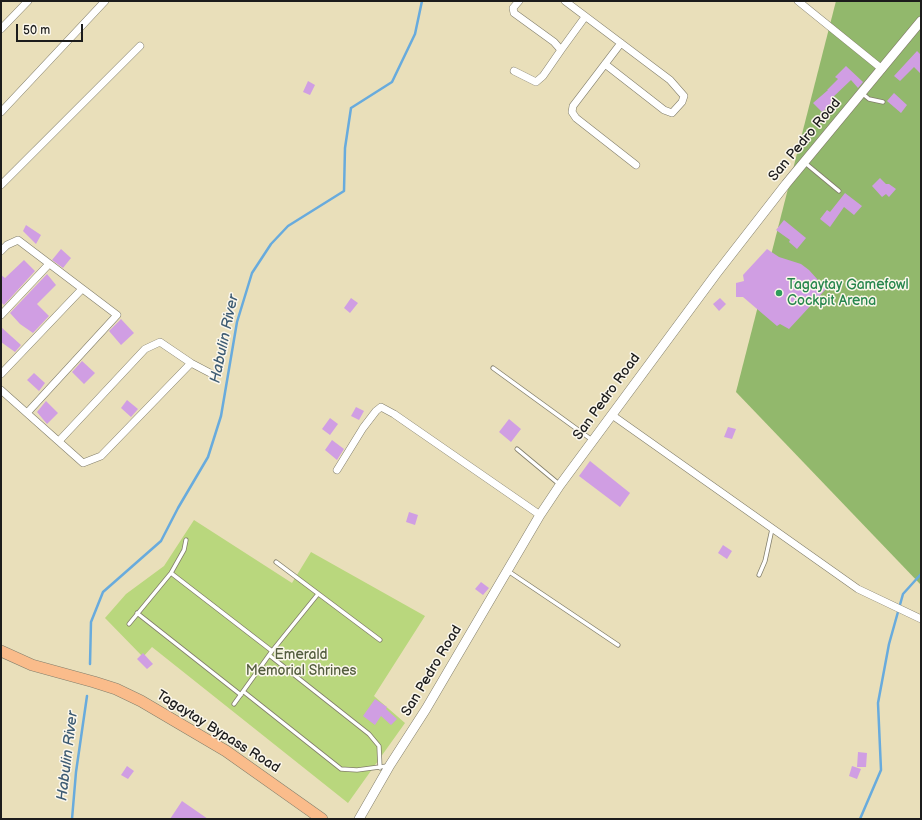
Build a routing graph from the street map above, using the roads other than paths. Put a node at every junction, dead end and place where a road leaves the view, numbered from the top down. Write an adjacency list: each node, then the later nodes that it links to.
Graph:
1 (28, 1): 8 (street)
2 (105, 1): 17 (street)
3 (519, 1): 11 (street)
4 (565, 1): 6 (street)
5 (798, 1): 13 (street)
6 (585, 17): 9 (street); 11 (street)
7 (921, 22): 13 (street, San Pedro Road)
8 (1, 30)
9 (621, 43): 12 (street); 12 (street)
10 (140, 46): 20 (street)
11 (561, 50): 14 (street)
12 (605, 64): 19 (street)
13 (882, 69): 15 (street, San Pedro Road)
14 (514, 70)
15 (862, 93): 16 (lane); 18 (street, San Pedro Road)
16 (883, 102)
17 (1, 112)
18 (804, 162): 21 (lane); 32 (street, San Pedro Road)
19 (636, 165)
20 (1, 185)
21 (839, 190)
22 (1, 251): 23 (street)
23 (49, 264): 24 (street); 25 (street)
24 (82, 289): 28 (street); 31 (street)
25 (1, 315)
26 (191, 363): 29 (street); 33 (street); 33 (street)
27 (493, 368): 34 (lane)
28 (1, 374)
29 (212, 374)
30 (1, 390): 31 (street)
31 (27, 413): 33 (street)
32 (612, 415): 34 (street, San Pedro Road); 39 (street)
33 (58, 441)
34 (593, 441): 37 (street, San Pedro Road)
35 (517, 449): 37 (lane)
36 (337, 470): 38 (street)
37 (560, 485): 38 (street, San Pedro Road)
38 (540, 515): 42 (street, San Pedro Road)
39 (772, 529): 44 (lane); 47 (street)
40 (186, 540): 43 (lane)
41 (276, 562): 45 (lane)
42 (508, 571): 50 (lane); 57 (street, San Pedro Road)
43 (171, 572): 46 (lane); 52 (lane)
44 (758, 575)
45 (318, 594): 49 (lane); 52 (lane)
46 (136, 613): 48 (lane); 55 (lane)
47 (921, 619)
48 (129, 624)
49 (380, 640)
50 (618, 645)
51 (1, 651): 59 (main road, Tagaytay Bypass Road)
52 (272, 651): 53 (lane)
53 (269, 655): 54 (lane); 58 (lane)
54 (244, 692): 55 (lane); 58 (lane)
55 (240, 696): 56 (lane)
56 (234, 704)
57 (390, 765): 58 (lane); 60 (street, San Pedro Road)
58 (380, 768)
59 (322, 819)
60 (359, 819)

